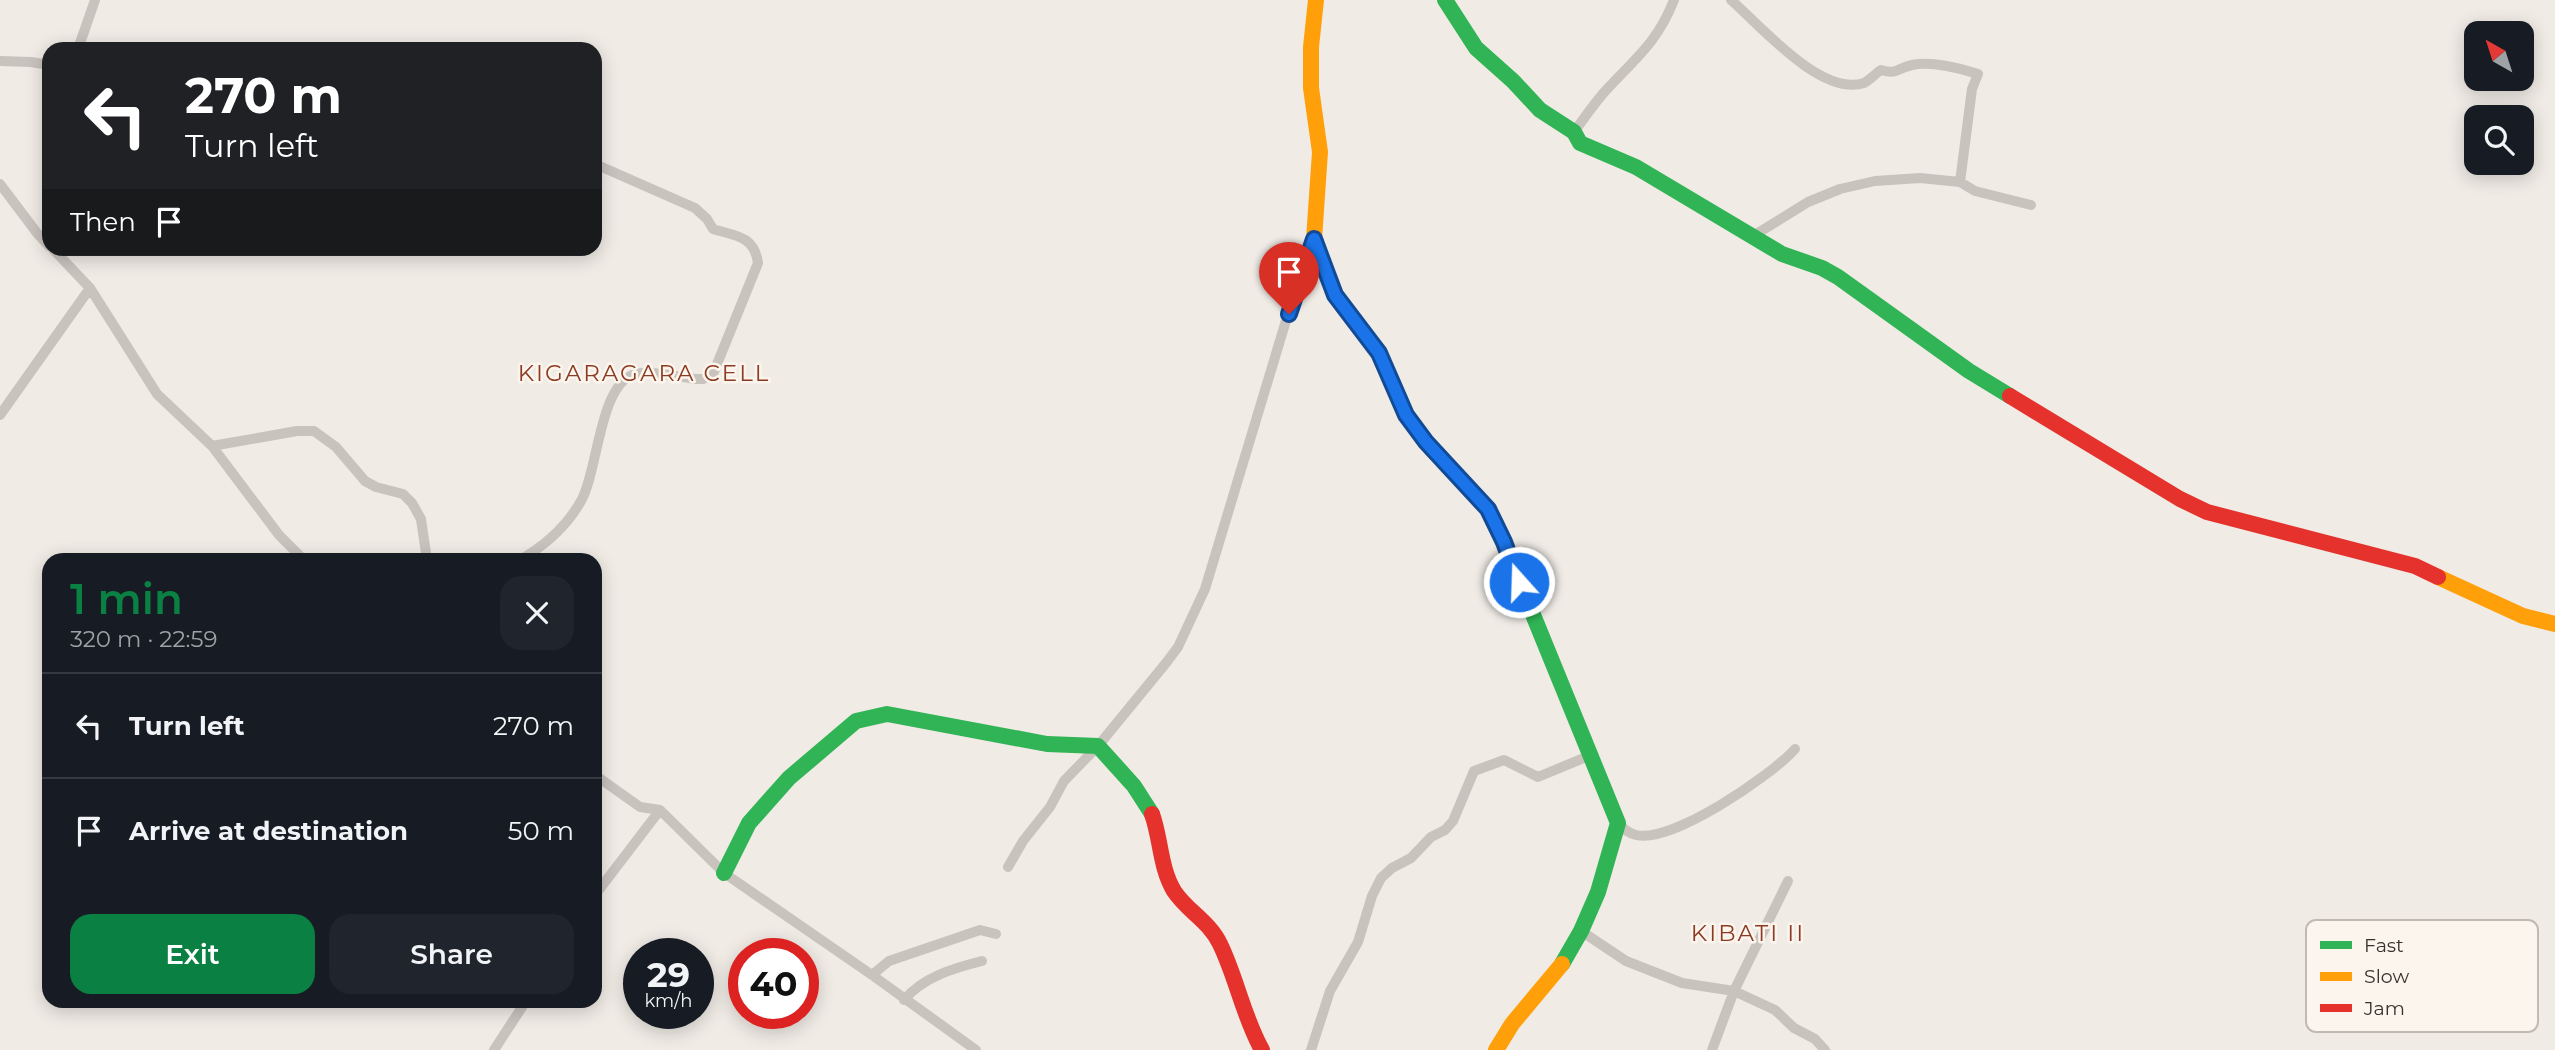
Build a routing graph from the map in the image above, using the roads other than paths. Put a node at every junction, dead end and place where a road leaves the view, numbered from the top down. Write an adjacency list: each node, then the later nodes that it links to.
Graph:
1 (95, 0): 6 (street)
2 (1317, 0): 16 (street)
3 (1445, 0): 9 (street)
4 (1674, 0): 9 (street)
5 (1731, 0): 11 (street)
6 (80, 42)
7 (0, 61): 8 (street)
8 (42, 64)
9 (1574, 132): 14 (street)
10 (602, 167): 23 (street)
11 (1960, 182): 13 (street); 14 (street)
12 (0, 184): 15 (street)
13 (2031, 205)
14 (1753, 236): 24 (street)
15 (42, 238)
16 (1314, 239): 25 (street); 27 (street)
17 (59, 256): 18 (street)
18 (90, 288): 19 (street); 20 (street)
19 (0, 415)
20 (212, 446): 21 (street); 22 (street)
21 (297, 553)
22 (426, 553)
23 (532, 553)
24 (2555, 624)
25 (1098, 746): 31 (street); 32 (street); 44 (street)
26 (1795, 749): 30 (street)
27 (1591, 755): 30 (street); 45 (street)
28 (602, 780): 29 (street)
29 (660, 810): 32 (street); 34 (street)
30 (1618, 823): 35 (street)
31 (1008, 867)
32 (724, 873): 38 (street)
33 (1788, 881): 39 (street)
34 (602, 886)
35 (1581, 931): 39 (street); 46 (street)
36 (996, 934): 38 (street)
37 (982, 961): 40 (street)
38 (872, 975): 40 (street)
39 (1734, 992): 47 (street); 48 (street)
40 (904, 1000): 43 (street)
41 (521, 1008): 42 (street)
42 (494, 1050)
43 (976, 1050)
44 (1262, 1050)
45 (1311, 1050)
46 (1496, 1050)
47 (1712, 1050)
48 (1825, 1050)

